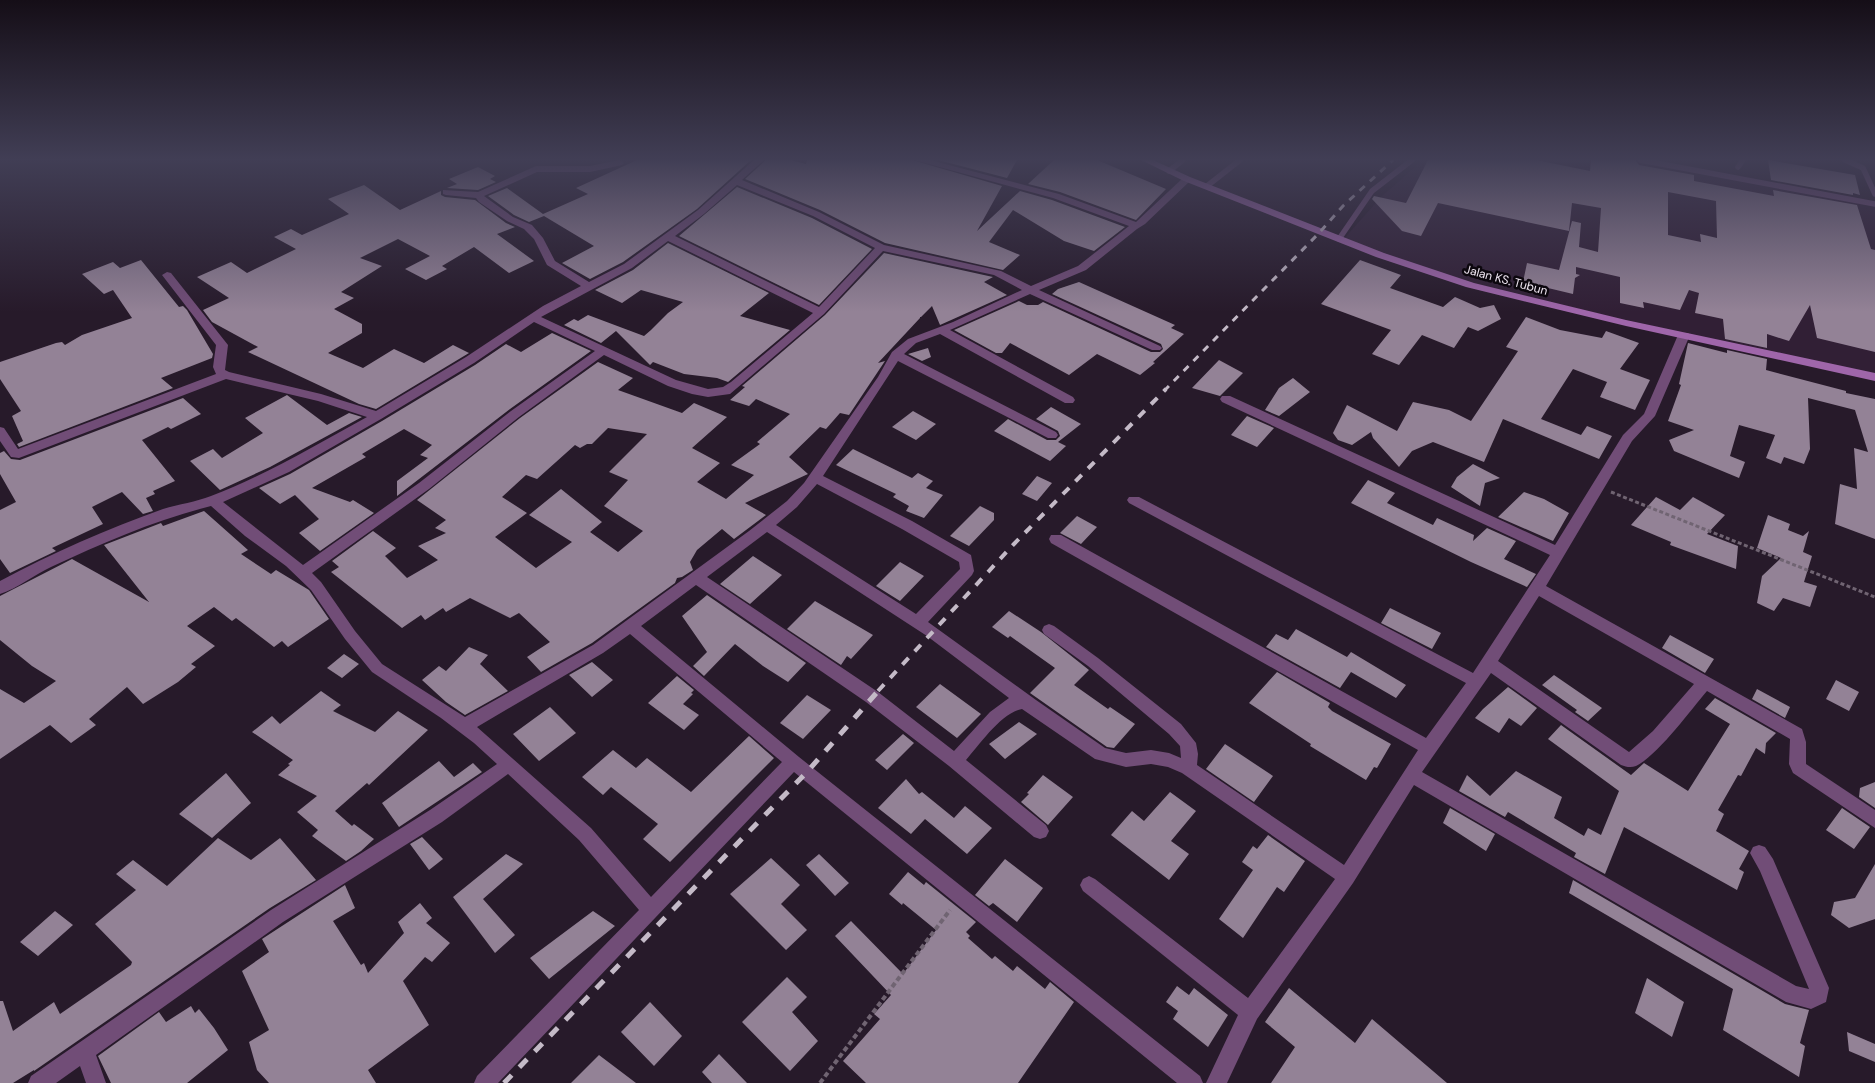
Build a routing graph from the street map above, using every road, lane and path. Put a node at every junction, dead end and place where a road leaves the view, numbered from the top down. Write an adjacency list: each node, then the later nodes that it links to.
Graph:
1 (498, 211): 13 (street)
2 (702, 211): 9 (street)
3 (808, 211): 11 (street)
4 (1096, 211): 8 (street)
5 (1154, 211): 8 (street)
6 (1268, 211): 10 (main road, Jalan KS. Tubun)
7 (1359, 211): 10 (lane)
8 (1136, 225): 14 (street)
9 (668, 237): 13 (street); 15 (street)
10 (1339, 239): 18 (main road, Jalan KS. Tubun)
11 (881, 247): 14 (street); 15 (street)
12 (167, 275): 22 (street)
13 (588, 286): 16 (street)
14 (1030, 290): 17 (street); 19 (street)
15 (820, 312): 20 (street)
16 (533, 317): 20 (street); 26 (street)
17 (941, 330): 21 (street); 25 (street)
18 (1684, 335): 23 (main road, Jalan KS. Tubun); 30 (street)
19 (1156, 348)
20 (603, 351): 36 (street)
21 (896, 355): 28 (street); 29 (street)
22 (225, 375): 26 (street); 27 (street)
23 (1875, 377)
24 (1226, 399): 35 (street)
25 (1069, 400)
26 (377, 416): 32 (street)
27 (0, 431)
28 (1052, 435)
29 (814, 477): 33 (street); 41 (street)
30 (1597, 487): 35 (street); 40 (path)
31 (1134, 500): 45 (street)
32 (213, 501): 36 (street); 38 (street)
33 (766, 525): 37 (street); 41 (street)
34 (1056, 539): 49 (street)
35 (1557, 552): 39 (street)
36 (302, 573): 48 (street)
37 (696, 577): 42 (street); 50 (street)
38 (0, 588)
39 (1537, 588): 44 (street); 46 (street)
40 (1875, 597)
41 (917, 622): 47 (street)
42 (631, 626): 48 (street); 51 (street)
43 (1049, 630): 53 (street)
44 (1490, 663): 45 (street); 46 (street)
45 (1477, 682): 49 (street)
46 (1705, 682): 55 (street)
47 (1033, 707): 50 (street); 53 (street)
48 (464, 726): 52 (street)
49 (1428, 748): 54 (street)
50 (955, 761): 56 (street)
51 (793, 762): 60 (street); 61 (street)
52 (509, 764): 61 (street); 63 (street)
53 (1188, 768): 58 (street)
54 (1411, 774): 57 (street); 58 (street)
55 (1875, 820)
56 (1040, 831)
57 (1759, 853)
58 (1347, 877): 62 (street)
59 (1089, 885): 62 (street)
60 (960, 896): 67 (path); 68 (street)
61 (650, 909): 66 (street)
62 (1250, 1012): 69 (street)
63 (85, 1051): 64 (street); 65 (street)
64 (38, 1083)
65 (96, 1083)
66 (484, 1083)
67 (820, 1083)
68 (1193, 1083)
69 (1216, 1083)

